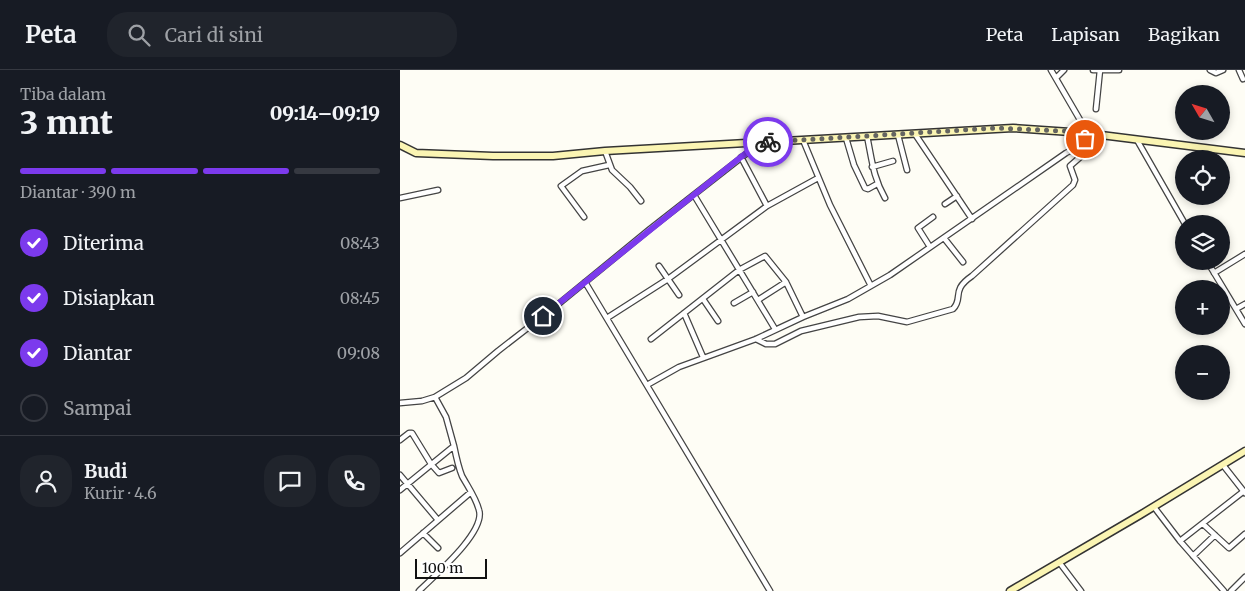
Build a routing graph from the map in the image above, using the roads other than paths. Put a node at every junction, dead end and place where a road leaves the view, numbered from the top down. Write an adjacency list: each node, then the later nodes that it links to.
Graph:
1 (1051, 70): 9 (street)
2 (1064, 70): 9 (street)
3 (1093, 70): 4 (street)
4 (1100, 70): 5 (street); 11 (street)
5 (1119, 70)
6 (1210, 70): 7 (street)
7 (1223, 70)
8 (1239, 70): 10 (street)
9 (1056, 78): 12 (street)
10 (1243, 79)
11 (1096, 109)
12 (1084, 129): 13 (main road); 18 (main road); 20 (street)
13 (915, 134): 14 (main road); 33 (street)
14 (898, 135): 15 (main road); 28 (street)
15 (867, 136): 16 (main road); 27 (street)
16 (846, 138): 17 (main road); 30 (street)
17 (803, 140): 19 (main road); 29 (street)
18 (1137, 140): 23 (main road); 39 (street)
19 (760, 143): 22 (main road); 24 (street)
20 (1083, 144): 42 (street); 70 (street)
21 (400, 145): 22 (main road)
22 (605, 151): 26 (street)
23 (1245, 153)
24 (741, 157): 32 (street); 38 (street)
25 (893, 161): 27 (street)
26 (609, 165): 36 (street); 40 (street)
27 (872, 167): 30 (street)
28 (907, 170)
29 (818, 178): 38 (street); 55 (street)
30 (877, 184): 35 (street)
31 (438, 190): 34 (street)
32 (694, 195): 44 (street); 53 (street)
33 (957, 196): 37 (street); 42 (street)
34 (400, 198)
35 (885, 198)
36 (641, 201)
37 (945, 204)
38 (767, 206): 44 (street)
39 (1180, 215)
40 (584, 217)
41 (933, 217): 45 (street)
42 (972, 219): 43 (street)
43 (944, 238): 45 (street); 47 (street)
44 (721, 239): 49 (street); 52 (street)
45 (930, 247): 55 (street)
46 (1245, 254): 51 (street)
47 (963, 262)
48 (659, 266): 52 (street)
49 (739, 270): 54 (street); 56 (street); 58 (street)
50 (1212, 270): 51 (street)
51 (1214, 273): 62 (street)
52 (668, 279): 57 (street); 65 (street)
53 (585, 282): 65 (street); 73 (street)
54 (786, 282): 59 (street); 64 (street)
55 (871, 286): 64 (street)
56 (752, 292): 59 (street); 60 (street)
57 (679, 295)
58 (704, 299): 63 (street); 66 (street)
59 (758, 300): 68 (street)
60 (734, 303)
61 (1245, 304): 62 (street)
62 (1236, 309): 67 (street)
63 (684, 313): 69 (street); 71 (street)
64 (802, 317): 68 (street)
65 (607, 318): 72 (street)
66 (718, 322)
67 (1245, 324)
68 (775, 329): 70 (street)
69 (651, 339)
70 (756, 339): 71 (street)
71 (703, 357): 72 (street)
72 (647, 385): 101 (street)
73 (435, 397): 74 (street); 76 (street)
74 (400, 403)
75 (400, 440): 78 (street)
76 (454, 446): 78 (street); 84 (street)
77 (1245, 451): 79 (main road)
78 (431, 464): 80 (street); 82 (street)
79 (1223, 465): 85 (street); 86 (main road)
80 (452, 468)
81 (400, 475): 82 (street)
82 (408, 483): 83 (street); 87 (street)
83 (400, 490)
84 (471, 492): 87 (street); 100 (street)
85 (1244, 492): 88 (street)
86 (1154, 507): 92 (street); 98 (main road)
87 (438, 520): 89 (street)
88 (1202, 524): 91 (street); 92 (street)
89 (422, 533): 93 (street); 96 (street)
90 (1245, 535): 91 (street)
91 (1216, 536): 97 (street)
92 (1180, 541): 97 (street)
93 (431, 542): 94 (street); 95 (street)
94 (426, 548)
95 (438, 548)
96 (400, 552)
97 (1193, 556): 104 (street)
98 (1059, 562): 102 (main road); 103 (street)
99 (1245, 578): 105 (street)
100 (419, 591)
101 (770, 591)
102 (1010, 591)
103 (1081, 591)
104 (1224, 591)
105 (1231, 591)

